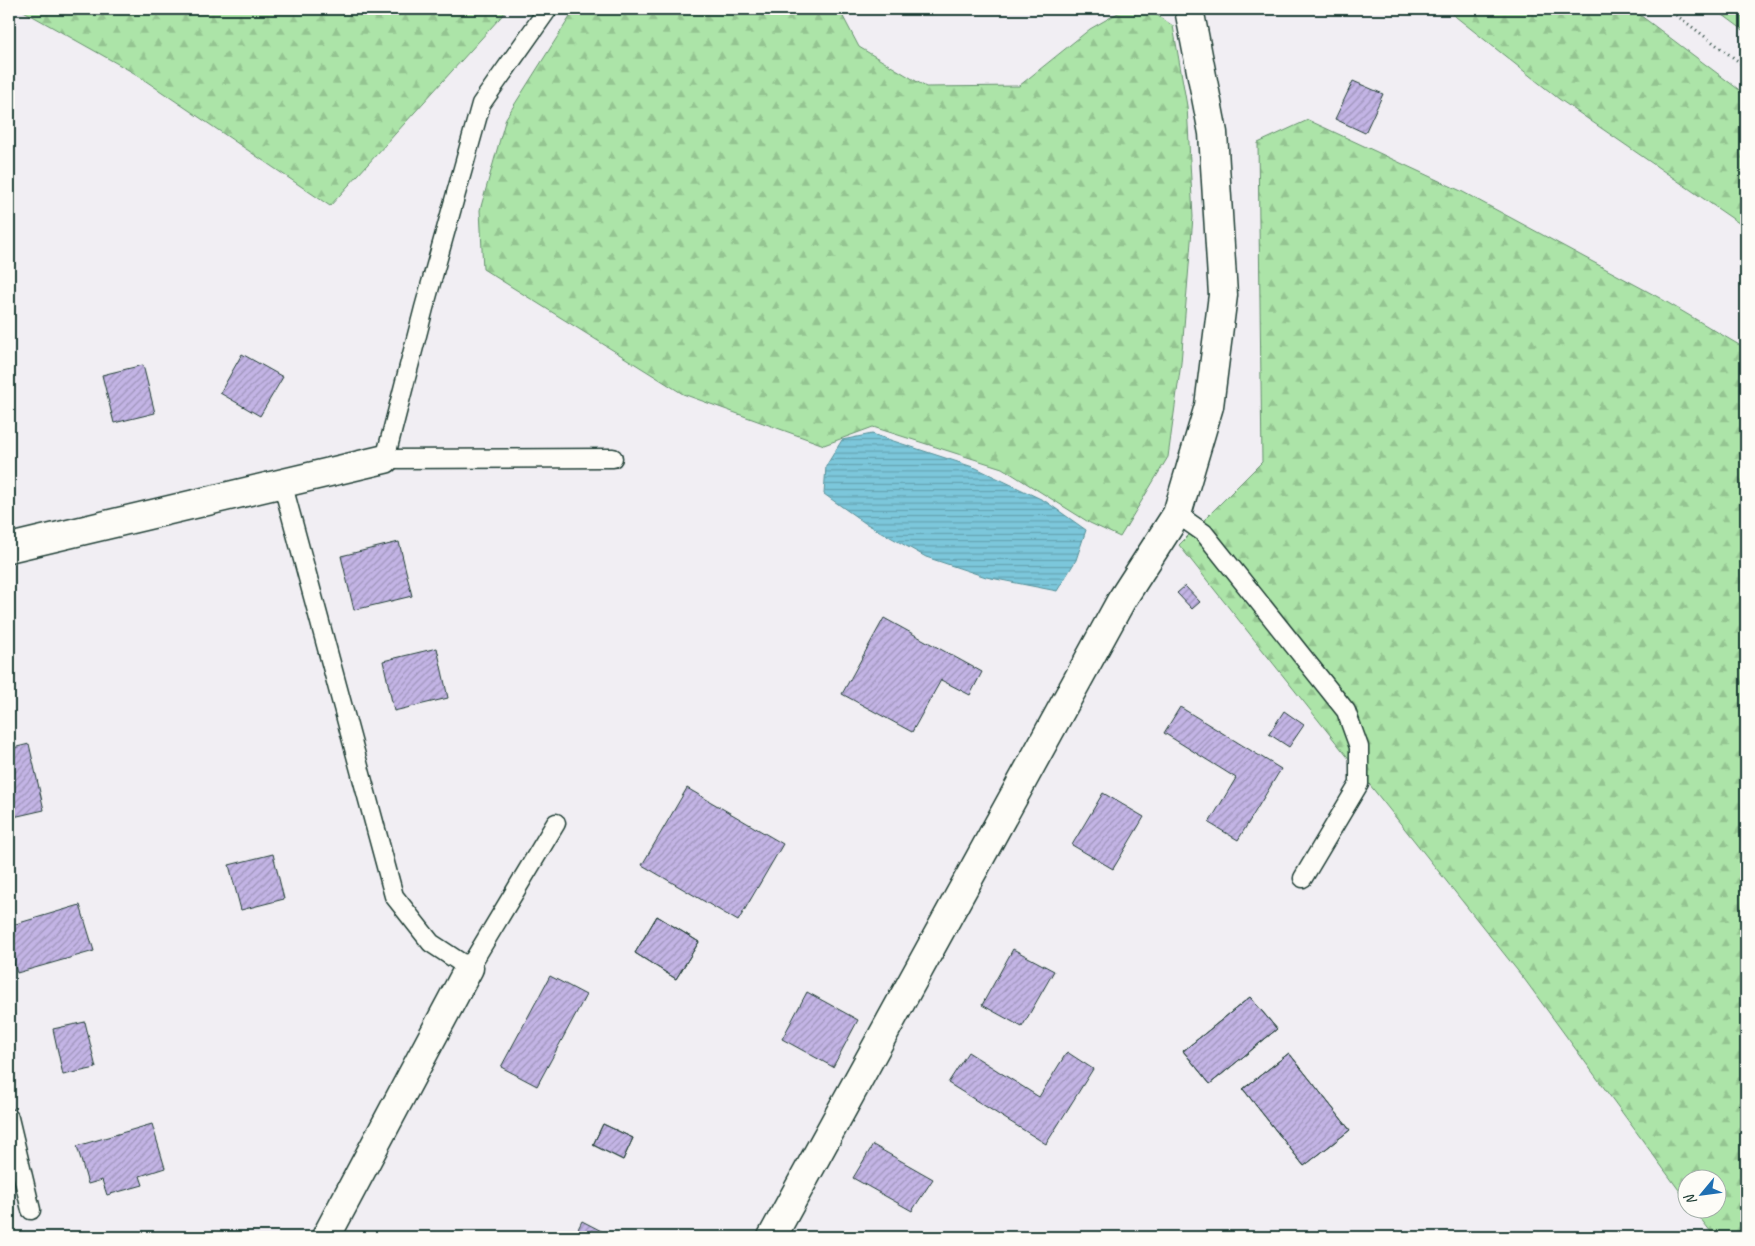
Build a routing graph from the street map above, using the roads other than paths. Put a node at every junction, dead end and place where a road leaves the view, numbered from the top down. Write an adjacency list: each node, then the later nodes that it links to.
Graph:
1 (548, 9): 4 (lane)
2 (1189, 9): 6 (street)
3 (612, 458): 4 (lane)
4 (385, 459): 5 (street)
5 (282, 482): 7 (street); 10 (lane)
6 (1177, 514): 9 (lane); 14 (street)
7 (9, 548)
8 (556, 823): 10 (lane)
9 (1303, 878)
10 (469, 968): 13 (street)
11 (9, 1118): 12 (lane)
12 (31, 1210)
13 (326, 1237)
14 (772, 1237)

